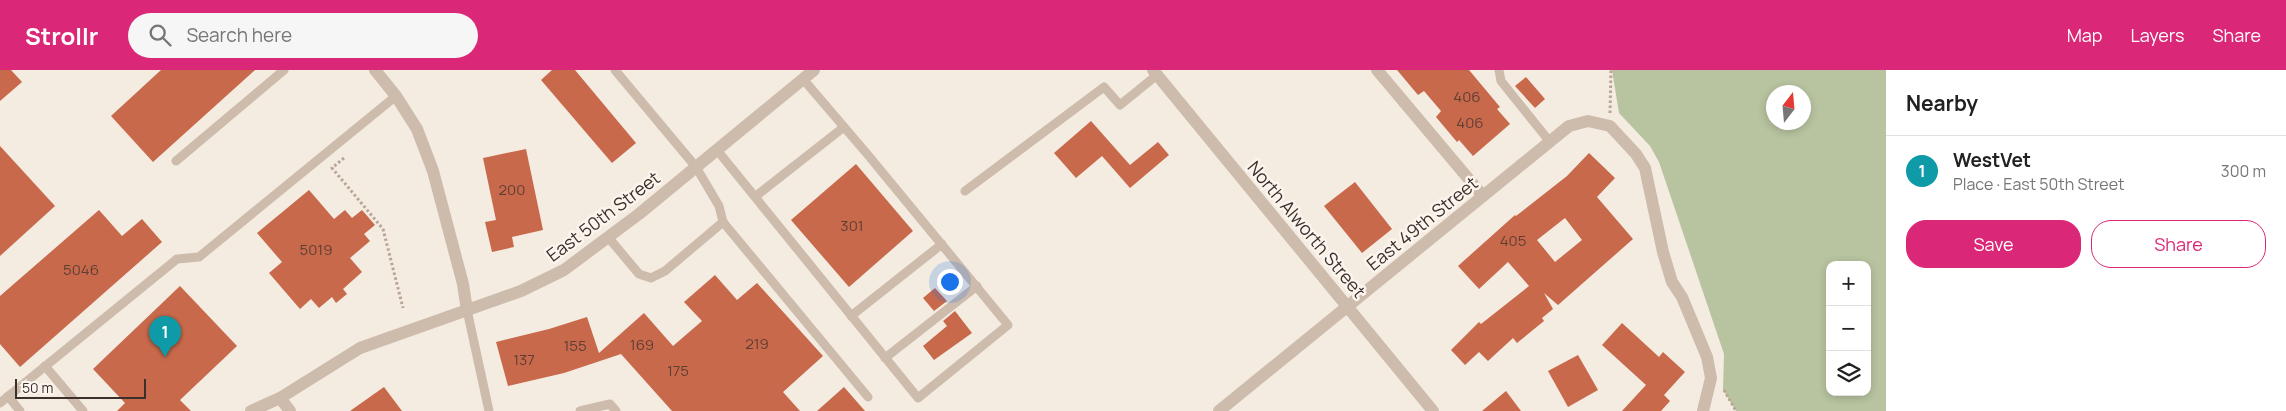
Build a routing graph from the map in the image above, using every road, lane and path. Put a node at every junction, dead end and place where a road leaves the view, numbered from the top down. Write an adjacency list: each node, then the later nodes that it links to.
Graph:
1 (284, 70): 16 (lane)
2 (375, 70): 10 (street)
3 (616, 70): 17 (lane)
4 (814, 70): 9 (street, East 50th Street)
5 (1377, 70): 20 (street)
6 (1499, 70): 13 (lane)
7 (1611, 70): 11 (path)
8 (1155, 73): 18 (lane); 25 (street, North Alworth Street)
9 (803, 80): 12 (lane); 14 (street, East 50th Street)
10 (396, 96): 27 (street); 30 (lane)
11 (1610, 126): 13 (street, East 49th Street); 45 (street)
12 (844, 127): 19 (lane); 23 (lane)
13 (1550, 142): 20 (street, East 49th Street)
14 (717, 150): 17 (street, East 50th Street); 19 (lane)
15 (344, 158): 26 (path)
16 (176, 161)
17 (696, 168): 21 (lane); 22 (street, East 50th Street)
18 (964, 191)
19 (756, 196): 28 (lane)
20 (1483, 196): 25 (street, East 49th Street)
21 (723, 222): 22 (lane); 32 (lane)
22 (608, 237): 27 (street, East 50th Street)
23 (942, 244): 24 (lane); 28 (lane)
24 (977, 286): 29 (lane); 29 (lane)
25 (1348, 306): 43 (street, East 49th Street); 44 (street, North Alworth Street)
26 (403, 308)
27 (467, 310): 33 (street, East 50th Street); 40 (lane)
28 (851, 316): 29 (lane)
29 (885, 358)
30 (45, 366): 31 (lane); 36 (lane)
31 (8, 396): 34 (lane); 35 (lane)
32 (868, 397)
33 (280, 398): 37 (street, East 50th Street); 38 (street, East 50th Street); 39 (street)
34 (0, 403)
35 (20, 411)
36 (83, 411)
37 (251, 411)
38 (269, 411)
39 (290, 411)
40 (489, 411)
41 (580, 411): 42 (lane)
42 (616, 411)
43 (1219, 411)
44 (1433, 411)
45 (1703, 411)

